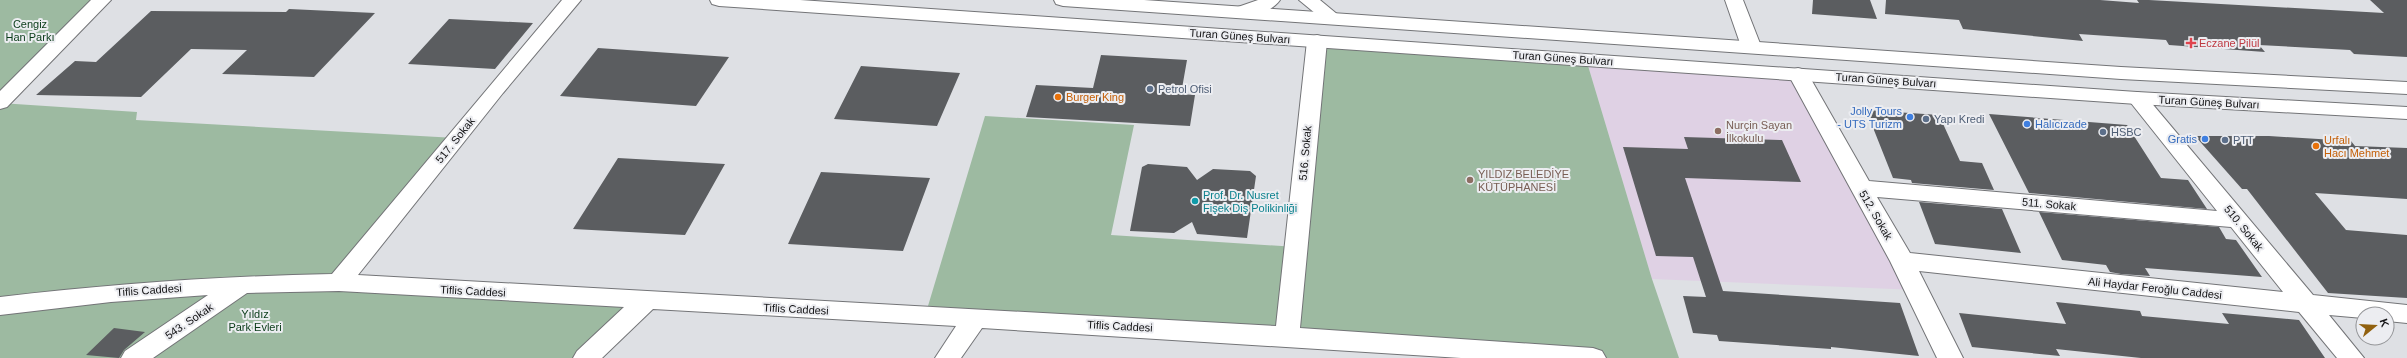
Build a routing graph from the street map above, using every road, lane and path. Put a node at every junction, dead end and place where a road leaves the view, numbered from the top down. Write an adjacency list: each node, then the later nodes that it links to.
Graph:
1 (102, 0): 15 (street)
2 (572, 0): 20 (street, 517. Sokak)
3 (719, 0): 10 (street, Turan Güneş Bulvarı)
4 (1063, 0): 8 (street)
5 (1271, 0): 8 (street)
6 (1308, 0): 9 (street)
7 (1734, 0): 11 (street)
8 (1242, 12): 9 (street)
9 (1334, 19): 11 (street)
10 (1317, 41): 12 (street, Turan Güneş Bulvarı); 27 (street, 516. Sokak)
11 (1751, 46): 13 (street)
12 (1798, 74): 14 (street, Turan Güneş Bulvarı); 17 (street, 512. Sokak)
13 (2407, 88)
14 (2136, 98): 16 (street, Turan Güneş Bulvarı); 18 (street, 510. Sokak)
15 (0, 103)
16 (2407, 114)
17 (1861, 188): 18 (street, 511. Sokak); 19 (street, 512. Sokak)
18 (2238, 220): 23 (street, 510. Sokak)
19 (1902, 261): 23 (street, Ali Haydar Feroğlu Caddesi); 33 (street, 512. Sokak)
20 (339, 282): 21 (street, Tiflis Caddesi); 22 (street, Tiflis Caddesi)
21 (243, 284): 24 (street, Tiflis Caddesi); 29 (street, 543. Sokak)
22 (647, 300): 26 (street, Tiflis Caddesi); 30 (street)
23 (2306, 304): 25 (street, Ali Haydar Feroğlu Caddesi); 34 (street, 510. Sokak)
24 (0, 306)
25 (2407, 314)
26 (975, 318): 27 (street, Tiflis Caddesi); 31 (street)
27 (1287, 336): 28 (street, Tiflis Caddesi)
28 (1418, 352): 32 (street, Tiflis Caddesi)
29 (134, 358)
30 (586, 358)
31 (948, 358)
32 (1593, 358)
33 (1950, 358)
34 (2351, 358)

